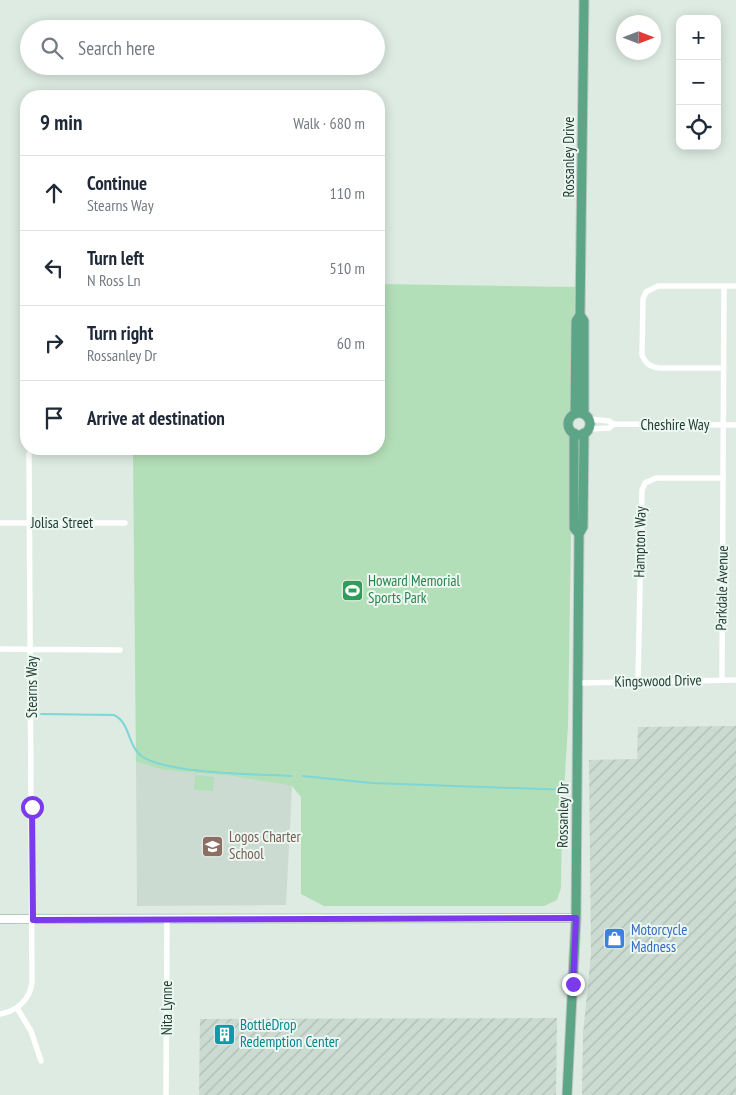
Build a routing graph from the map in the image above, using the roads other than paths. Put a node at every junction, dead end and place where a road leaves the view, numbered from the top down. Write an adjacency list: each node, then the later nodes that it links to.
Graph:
1 (584, 0): 5 (main road, Rossanley Drive)
2 (724, 286): 3 (street); 4 (street, Parkdale Avenue); 4 (street)
3 (736, 286)
4 (724, 368): 7 (street, Parkdale Avenue)
5 (583, 416): 6 (street, Cheshire Way); 9 (main road); 9 (main road)
6 (614, 424): 7 (street, Cheshire Way); 9 (street, Cheshire Way)
7 (724, 425): 8 (street, Cheshire Way); 11 (street, Parkdale Avenue)
8 (736, 425)
9 (582, 432): 21 (main road, Rossanley Dr)
10 (29, 455): 13 (street, Stearns Way)
11 (724, 478): 18 (street, Parkdale Avenue); 20 (street, Hampton Way)
12 (0, 523): 13 (street, Jolisa Street)
13 (30, 523): 14 (street, Jolisa Street); 16 (street, Stearns Way)
14 (125, 523)
15 (0, 649): 16 (street)
16 (31, 649): 17 (street); 24 (street, Stearns Way)
17 (120, 650)
18 (722, 680): 19 (street, Kingswood Drive); 20 (street, Kingswood Drive)
19 (736, 680)
20 (638, 681): 21 (street, Kingswood Drive)
21 (579, 683): 22 (main road, Rossanley Dr)
22 (576, 918): 25 (main road); 30 (main road, Rossanley Dr)
23 (0, 919): 24 (main road)
24 (33, 920): 25 (main road); 26 (street, Stearns Way)
25 (167, 921): 29 (street, Nita Lynne)
26 (17, 1008): 27 (street); 28 (street)
27 (0, 1014)
28 (41, 1061)
29 (166, 1095)
30 (567, 1095)

